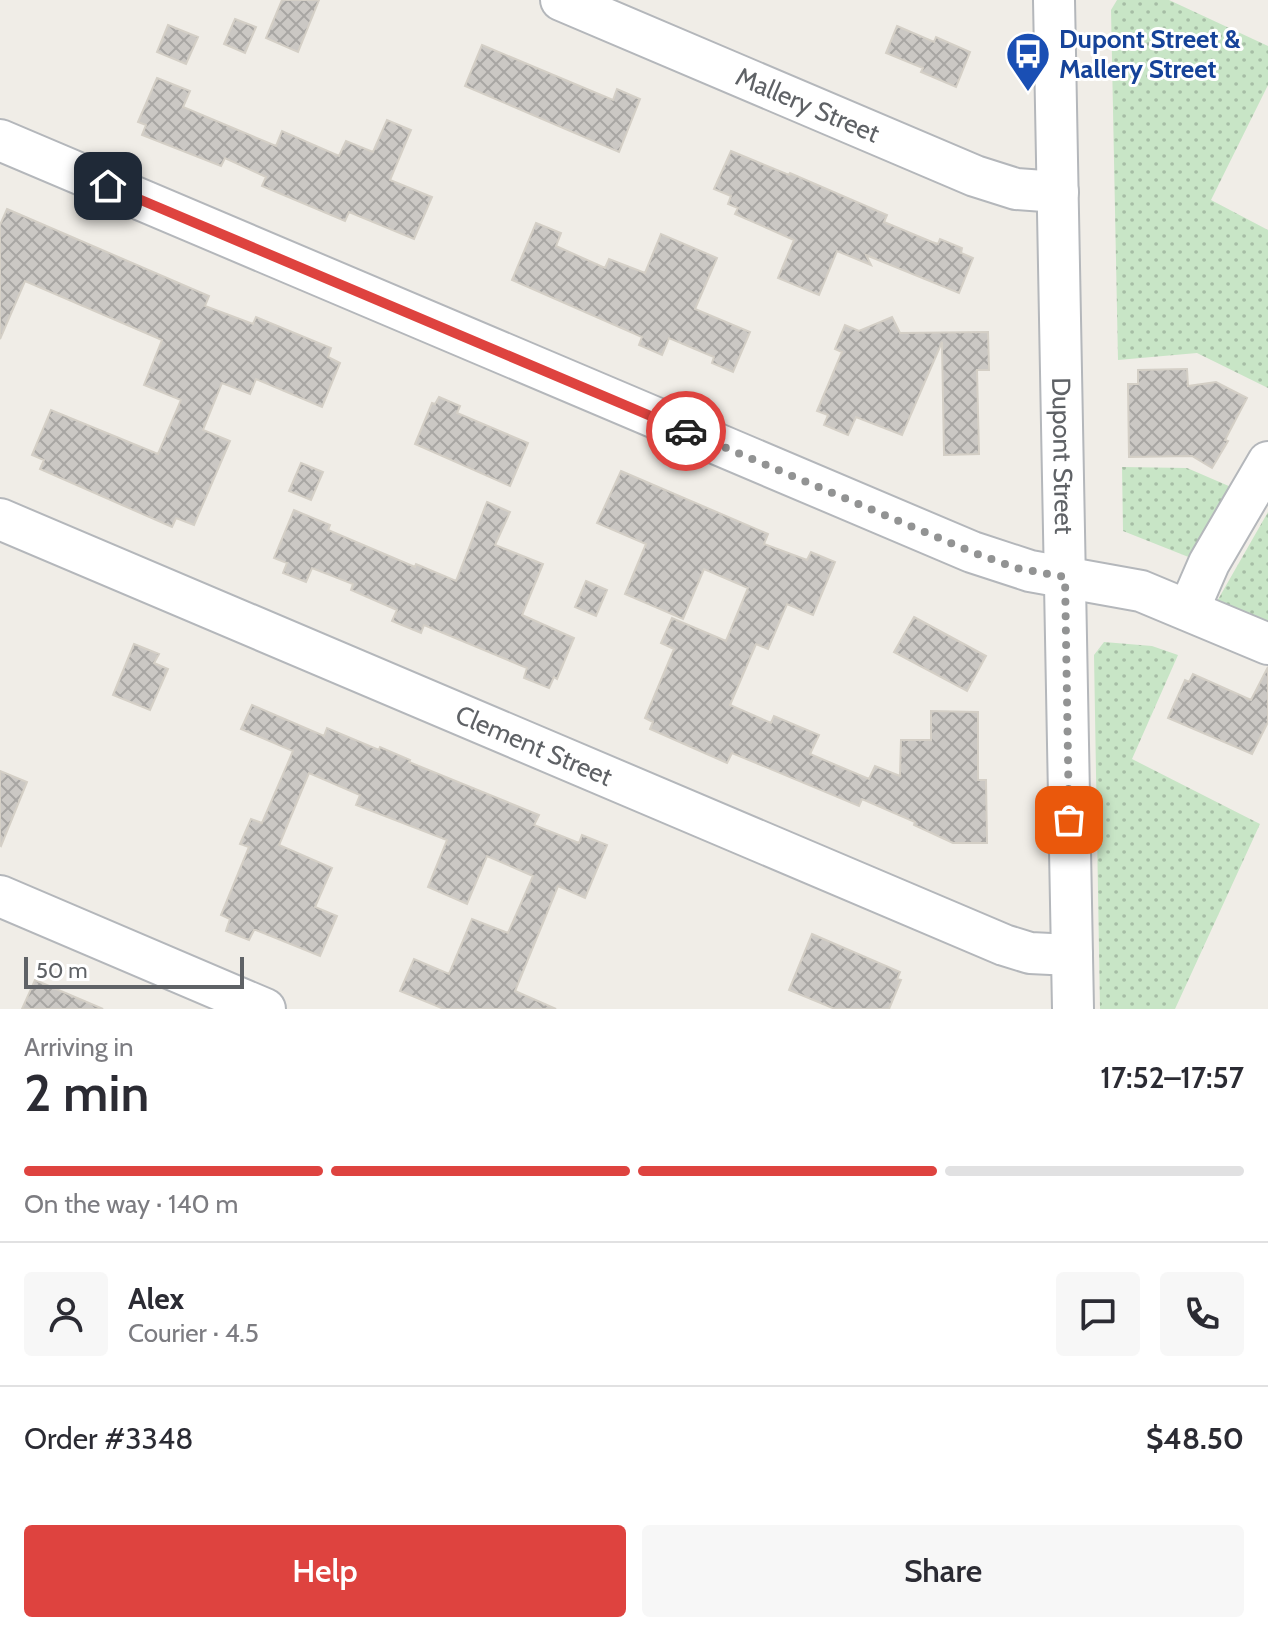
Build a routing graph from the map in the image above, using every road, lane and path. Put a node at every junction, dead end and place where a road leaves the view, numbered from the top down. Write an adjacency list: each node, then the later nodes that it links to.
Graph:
1 (561, 0): 4 (street, Mallery Street)
2 (1054, 0): 4 (street, Dupont Street)
3 (0, 140): 7 (street)
4 (1058, 192): 7 (street, Dupont Street)
5 (1268, 462): 8 (street)
6 (0, 519): 11 (street, Clement Street)
7 (1065, 577): 8 (street); 11 (street, Dupont Street)
8 (1189, 609): 9 (street)
9 (1268, 644)
10 (0, 896): 12 (street)
11 (1072, 955): 13 (street, Dupont Street)
12 (265, 1009)
13 (1073, 1009)

